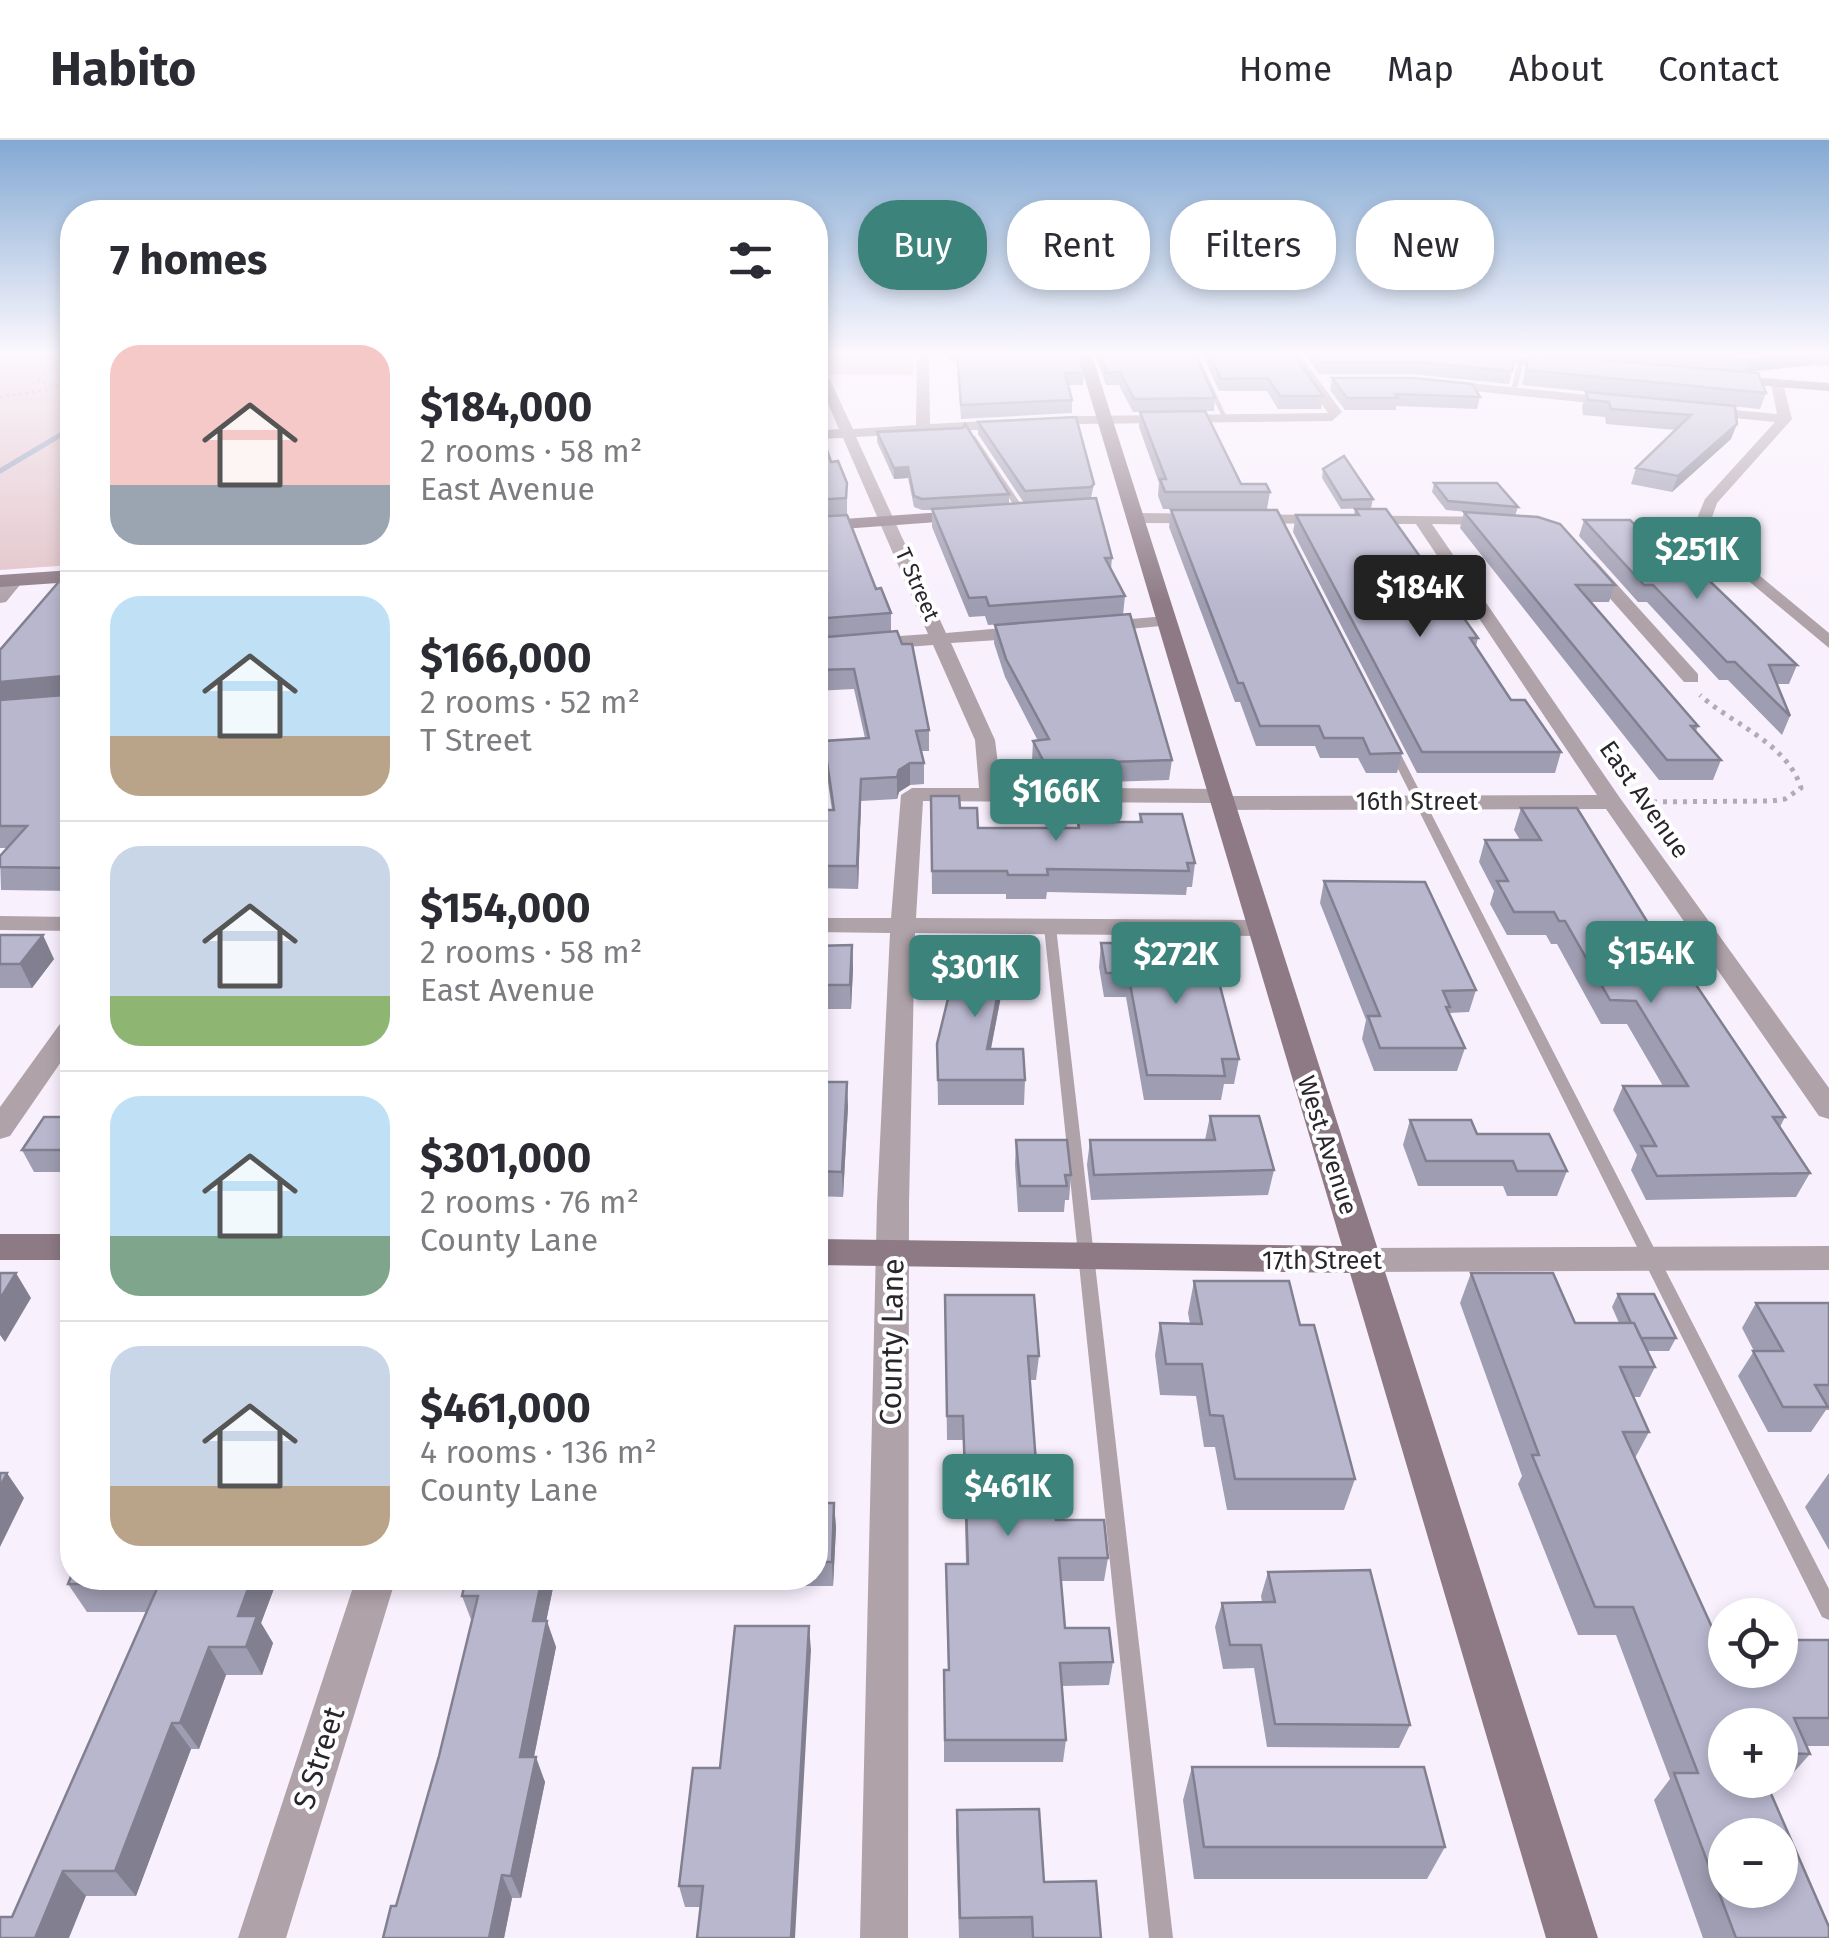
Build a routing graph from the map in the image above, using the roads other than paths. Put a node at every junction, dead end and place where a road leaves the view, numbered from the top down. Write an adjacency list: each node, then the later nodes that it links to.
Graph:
1 (849, 436): 9 (street, T Street)
2 (971, 436): 6 (lane)
3 (1110, 436): 5 (main road, West Avenue)
4 (1770, 436): 19 (street)
5 (1127, 509): 7 (street); 17 (main road, West Avenue)
6 (1011, 513): 9 (main road)
7 (1278, 518): 8 (street); 12 (lane)
8 (1420, 518): 10 (street); 26 (street, East Avenue)
9 (889, 520): 11 (main road); 18 (street, T Street)
10 (1512, 521)
11 (828, 525)
12 (1287, 536)
13 (1576, 549): 21 (street)
14 (60, 577): 15 (main road)
15 (8, 581): 16 (street)
16 (0, 598)
17 (1166, 621): 18 (street); 24 (main road, West Avenue)
18 (943, 638): 20 (street); 23 (street, T Street)
19 (1829, 642)
20 (828, 647)
21 (1691, 678)
22 (1384, 730): 25 (lane)
23 (992, 794): 24 (street); 30 (street)
24 (1221, 800): 25 (street, 16th Street); 32 (main road, West Avenue)
25 (1419, 800): 26 (street, 16th Street); 40 (lane)
26 (1612, 802): 34 (street, East Avenue)
27 (0, 923): 28 (street)
28 (60, 924)
29 (828, 925): 30 (street)
30 (902, 925): 31 (street); 39 (street, County Lane)
31 (1050, 927): 32 (street); 41 (lane)
32 (1260, 928): 43 (main road, West Avenue)
33 (60, 1044): 35 (street)
34 (1829, 1109)
35 (0, 1130)
36 (0, 1246): 37 (main road)
37 (60, 1247)
38 (828, 1252): 39 (main road, 17th Street)
39 (893, 1252): 41 (main road, 17th Street); 47 (street, County Lane)
40 (1651, 1257): 42 (street, 17th Street); 43 (street, 17th Street); 45 (lane)
41 (1088, 1258): 43 (main road, 17th Street); 48 (lane)
42 (1829, 1258)
43 (1365, 1260): 49 (main road, West Avenue)
44 (372, 1590): 46 (street, S Street)
45 (1829, 1610)
46 (262, 1938)
47 (884, 1938)
48 (1161, 1938)
49 (1572, 1938)

